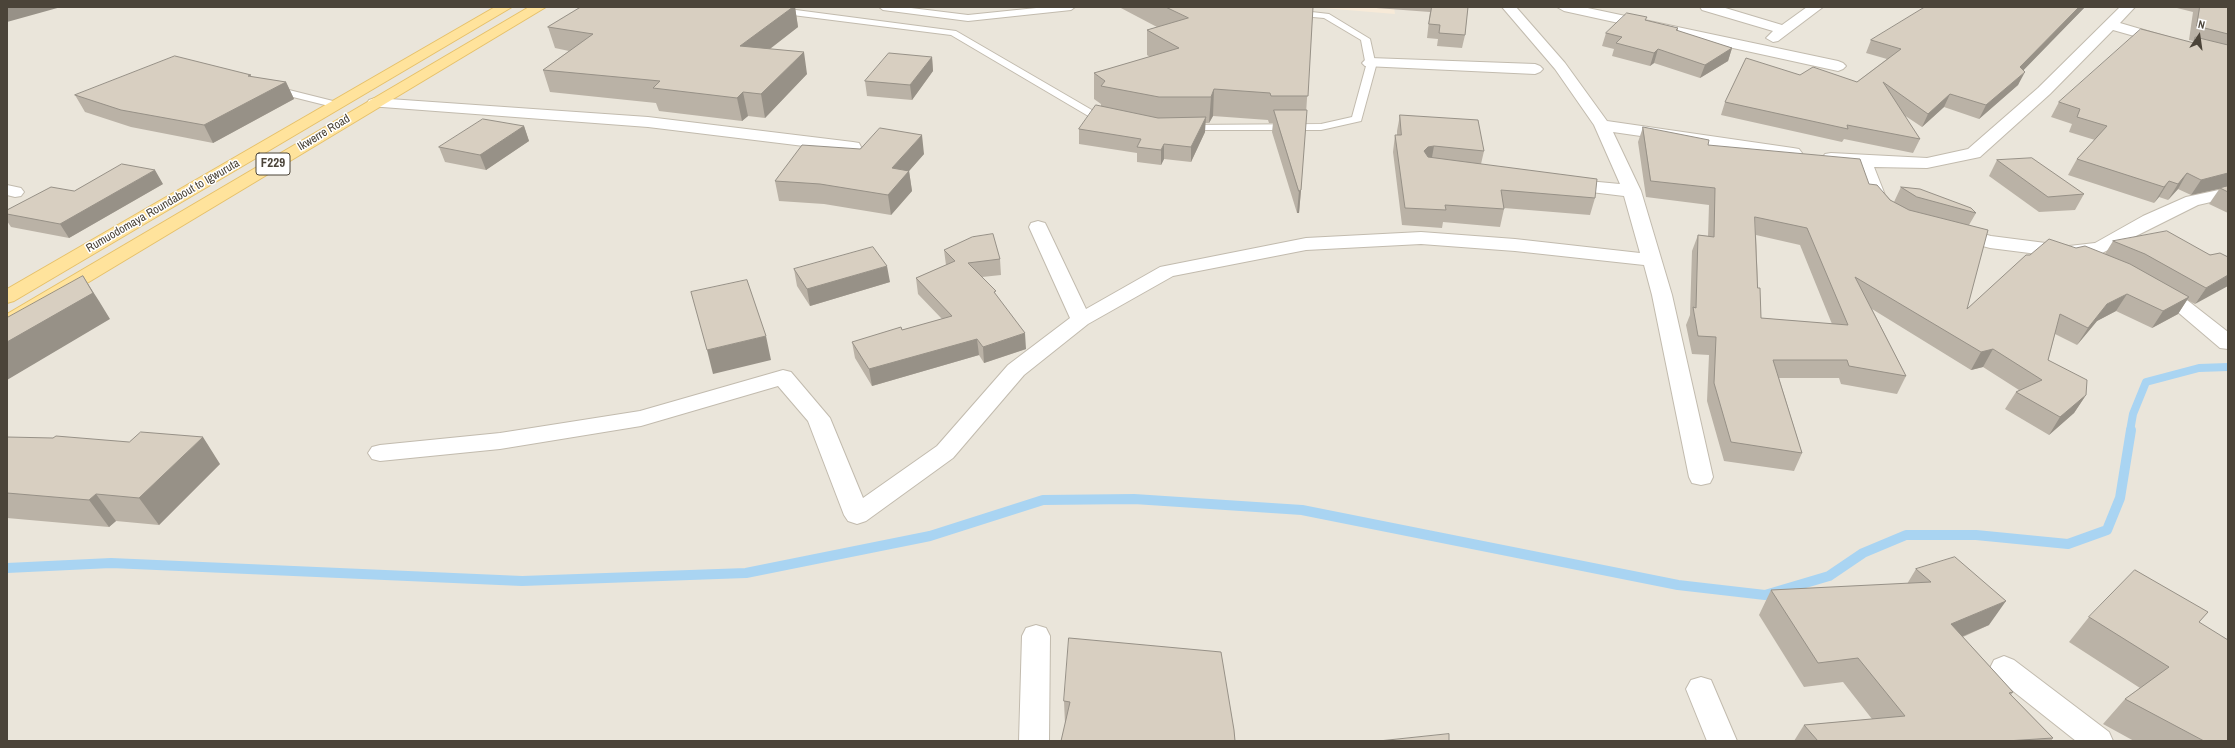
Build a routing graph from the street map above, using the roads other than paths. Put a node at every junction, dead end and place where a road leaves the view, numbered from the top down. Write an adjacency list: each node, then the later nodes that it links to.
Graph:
1 (505, 7): 21 (main road, Rumuodomaya Roundabout to Igwuruta / F229)
2 (539, 7): 20 (main road, Ikwerre Road / F229)
3 (754, 7): 22 (lane)
4 (883, 7): 5 (lane)
5 (1071, 7)
6 (1509, 7): 23 (street)
7 (1564, 7): 15 (street)
8 (1707, 7): 13 (street)
9 (1816, 7): 13 (street)
10 (2128, 7): 12 (street)
11 (1282, 12): 16 (lane)
12 (2110, 25): 14 (street); 26 (street)
13 (1784, 30): 15 (street)
14 (2176, 43)
15 (1757, 49): 17 (street)
16 (1370, 63): 18 (street); 24 (lane)
17 (1838, 66)
18 (1535, 69)
19 (261, 86): 21 (lane)
20 (375, 103): 25 (street); 39 (main road, Ikwerre Road / F229)
21 (337, 105): 37 (main road, Rumuodomaya Roundabout to Igwuruta / F229)
22 (1122, 121)
23 (1602, 125): 26 (street); 28 (street)
24 (1173, 128)
25 (853, 147)
26 (1863, 161): 30 (street)
27 (1547, 182): 28 (street)
28 (1632, 191): 34 (street)
29 (2228, 194): 33 (street)
30 (1902, 218)
31 (1038, 227): 38 (street)
32 (1938, 229): 33 (street)
33 (2070, 252): 35 (street)
34 (1651, 260): 38 (street); 42 (street)
35 (2106, 267)
36 (2141, 283): 40 (street)
37 (12, 291)
38 (1081, 320): 41 (street)
39 (7, 323)
40 (2228, 343)
41 (380, 453)
42 (1701, 477)
43 (1036, 636): 46 (street)
44 (2004, 668): 48 (street)
45 (1701, 689): 47 (street)
46 (1034, 741)
47 (1722, 741)
48 (2098, 741)

